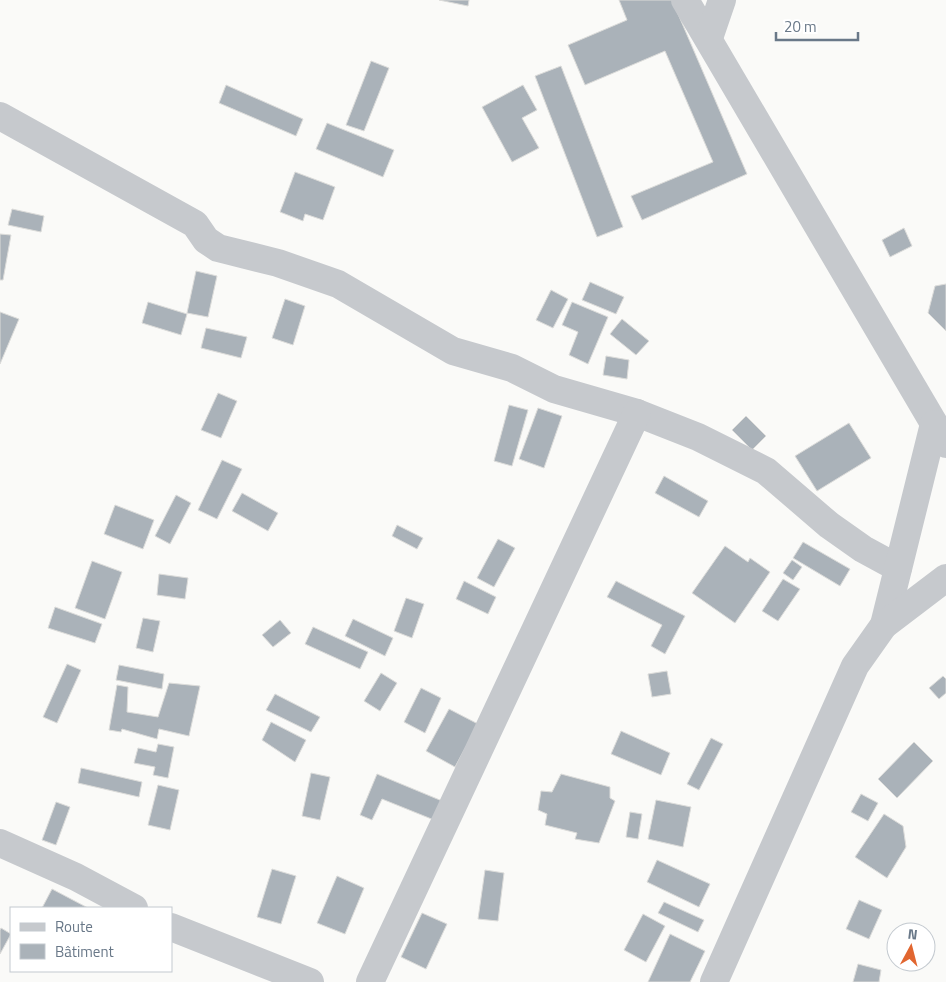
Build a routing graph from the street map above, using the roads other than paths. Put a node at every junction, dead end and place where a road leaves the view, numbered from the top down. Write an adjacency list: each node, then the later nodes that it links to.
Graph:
1 (685, 0): 3 (street)
2 (722, 0): 3 (street)
3 (709, 38): 6 (street)
4 (0, 116): 5 (street)
5 (637, 413): 7 (street); 14 (street)
6 (940, 434): 7 (street)
7 (898, 568): 9 (street)
8 (946, 578): 9 (street)
9 (884, 625): 15 (street)
10 (0, 843): 11 (street)
11 (132, 907)
12 (172, 927): 13 (street)
13 (310, 982)
14 (370, 982)
15 (714, 982)

